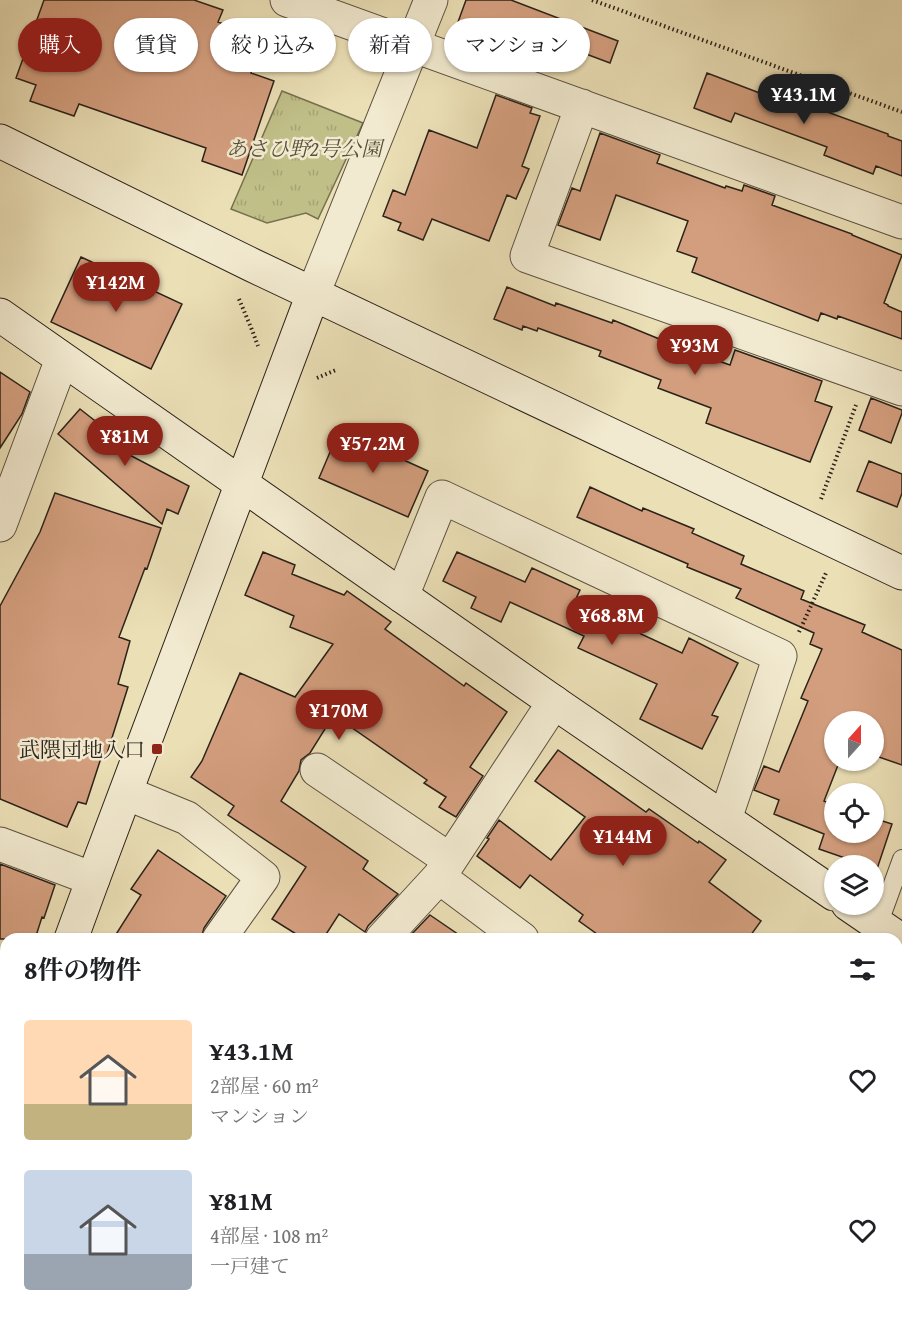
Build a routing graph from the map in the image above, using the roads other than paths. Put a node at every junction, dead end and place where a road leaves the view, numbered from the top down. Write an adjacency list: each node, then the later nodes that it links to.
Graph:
1 (287, 0): 4 (street)
2 (431, 0): 3 (street)
3 (423, 18)
4 (348, 21)
5 (432, 51): 7 (street)
6 (401, 72): 10 (street)
7 (582, 106): 9 (street); 13 (street)
8 (0, 141): 10 (street)
9 (902, 222)
10 (314, 294): 14 (street); 16 (street)
11 (0, 315): 12 (street)
12 (62, 359): 14 (street); 15 (street)
13 (902, 389)
14 (242, 485): 17 (street); 20 (street)
15 (0, 525)
16 (902, 573)
17 (402, 596): 18 (street); 21 (street)
18 (554, 702): 21 (street); 24 (street)
19 (317, 770): 24 (street)
20 (126, 793): 25 (street); 29 (street)
21 (725, 819): 26 (street)
22 (0, 844): 25 (street)
23 (902, 859): 33 (lane)
24 (445, 868): 30 (street); 31 (street)
25 (93, 879): 28 (street)
26 (824, 887)
27 (863, 915): 32 (street)
28 (74, 933)
29 (223, 933)
30 (387, 933)
31 (515, 933)
32 (886, 933)
33 (889, 933)

